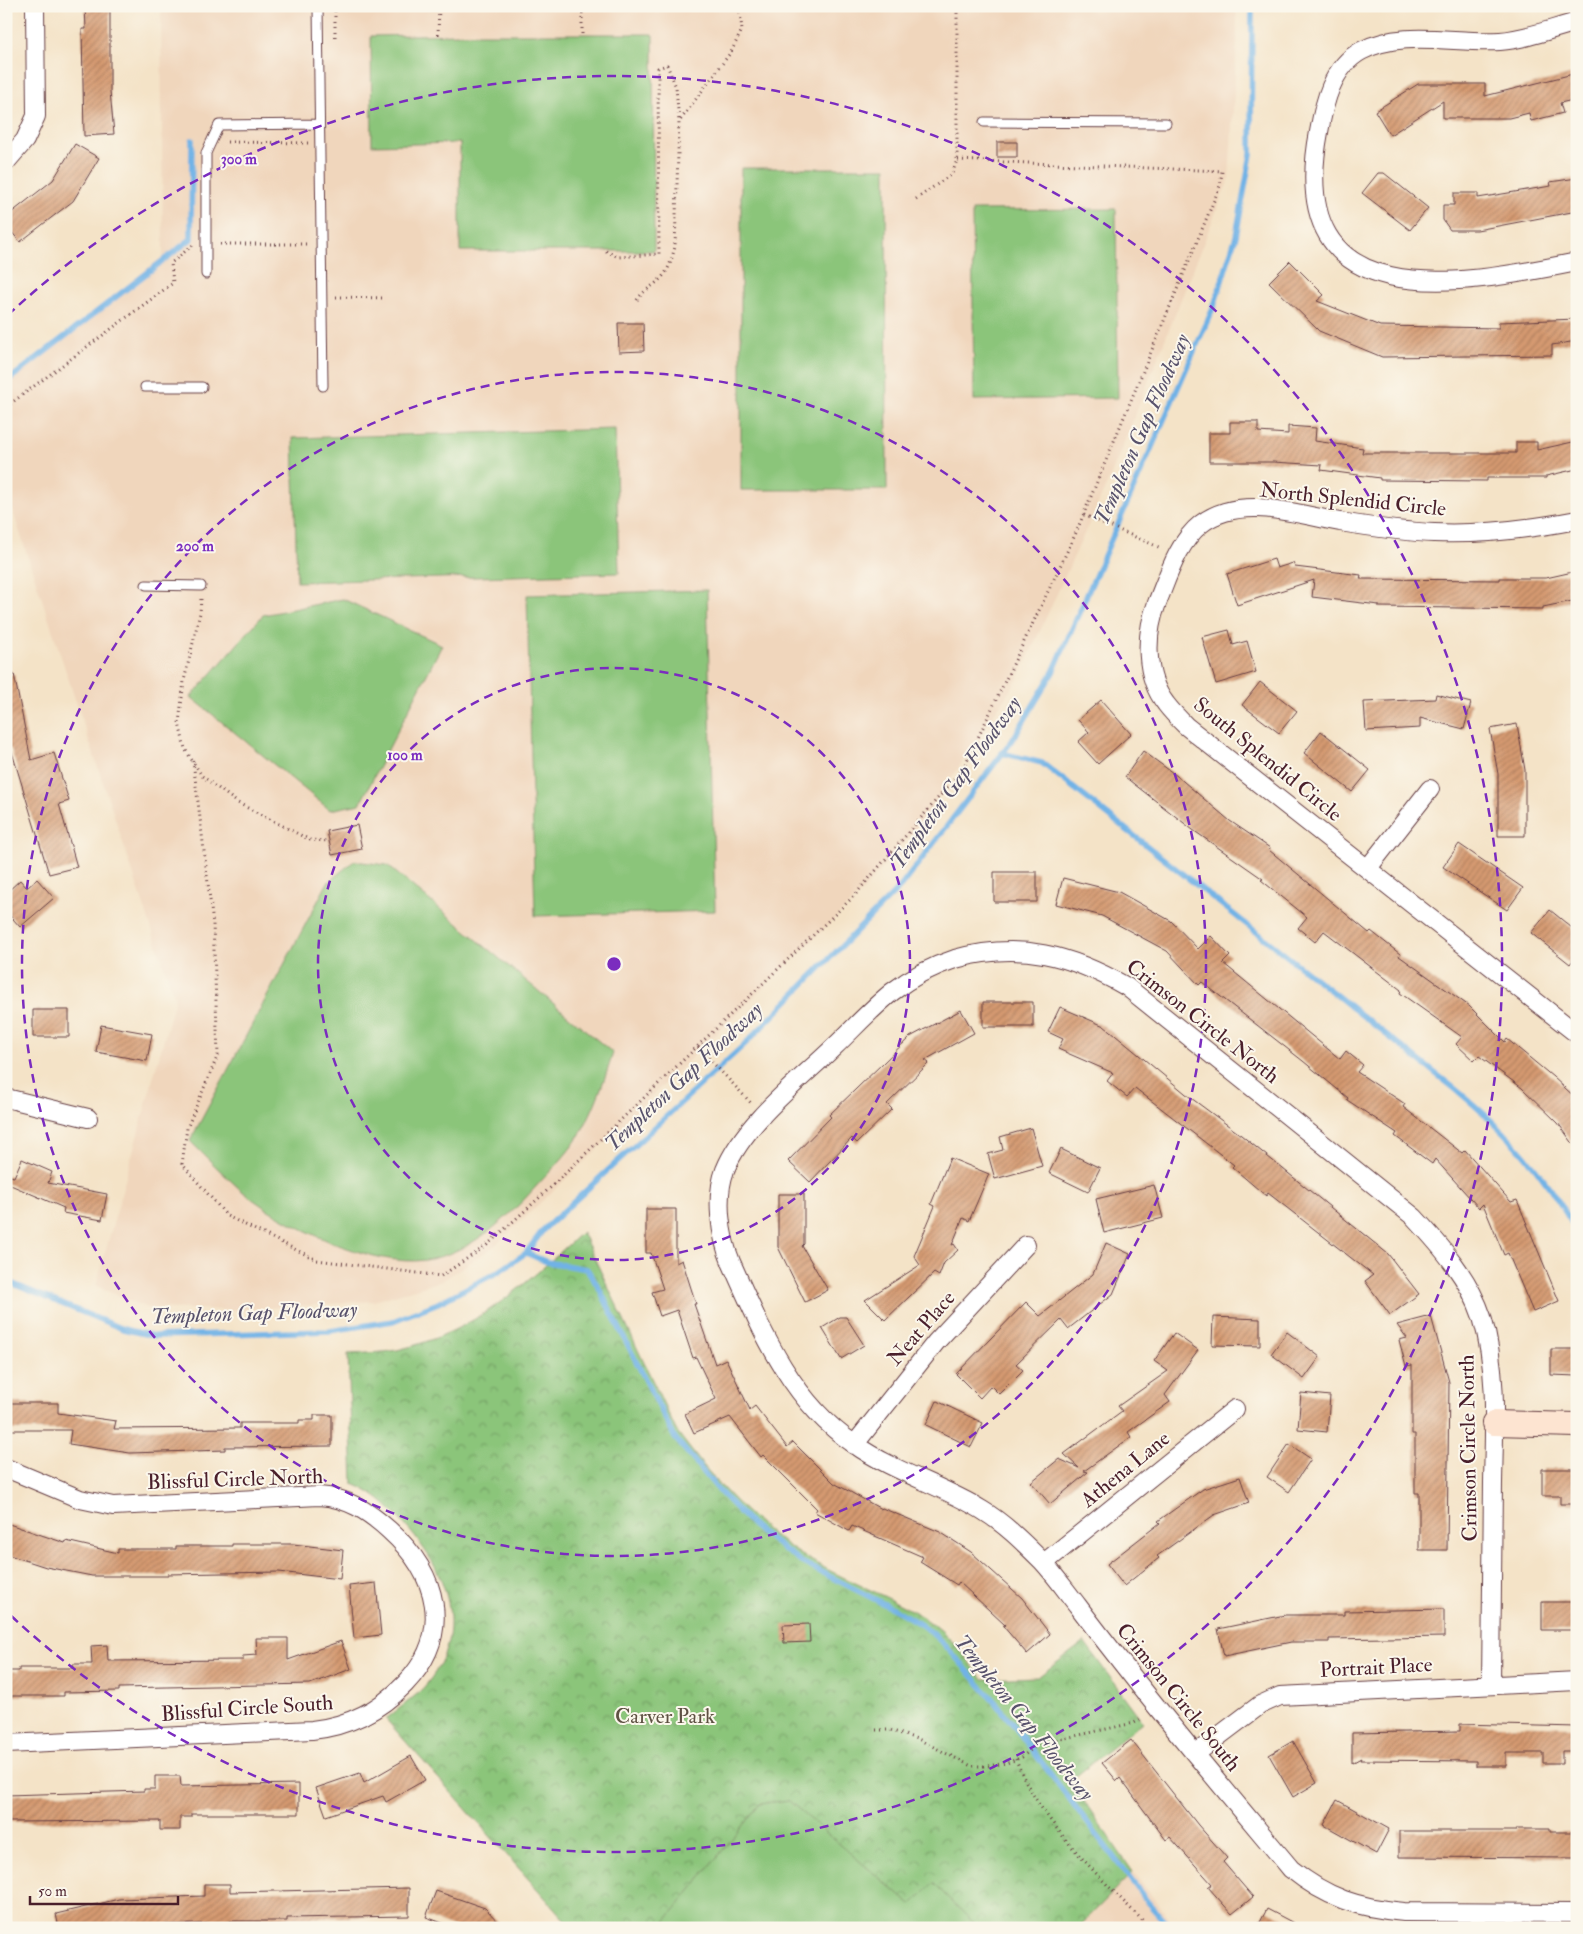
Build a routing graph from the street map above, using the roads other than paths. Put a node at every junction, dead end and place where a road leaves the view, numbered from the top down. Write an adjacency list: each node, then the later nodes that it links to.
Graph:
1 (35, 6): 7 (street)
2 (318, 6): 6 (lane)
3 (1577, 22): 8 (street)
4 (984, 122): 5 (lane)
5 (1166, 122)
6 (319, 124): 9 (lane); 10 (lane)
7 (6, 162)
8 (1577, 262)
9 (206, 274)
10 (323, 386)
11 (145, 387): 12 (lane)
12 (202, 387)
13 (1577, 520): 16 (street, North Splendid Circle)
14 (146, 585): 15 (lane)
15 (201, 586)
16 (1163, 588): 18 (street, South Splendid Circle)
17 (1430, 789): 18 (street)
18 (1368, 868): 19 (street, South Splendid Circle)
19 (1577, 1034)
20 (6, 1098): 21 (street)
21 (88, 1118)
22 (1026, 1245): 27 (street, Neat Place)
23 (793, 1384): 25 (street, Crimson Circle North); 27 (street, Crimson Circle South)
24 (1235, 1409): 29 (street, Athena Lane)
25 (1494, 1423): 26 (street); 32 (street, Crimson Circle North)
26 (1577, 1424)
27 (854, 1445): 29 (street, Crimson Circle South)
28 (6, 1468): 30 (street, Blissful Circle North)
29 (1044, 1563): 34 (street, Crimson Circle South)
30 (431, 1590): 33 (street, Blissful Circle South)
31 (1577, 1681): 32 (street, Portrait Place)
32 (1491, 1685): 34 (street, Portrait Place)
33 (6, 1744)
34 (1195, 1754): 35 (street, Crimson Circle South)
35 (1577, 1914)

